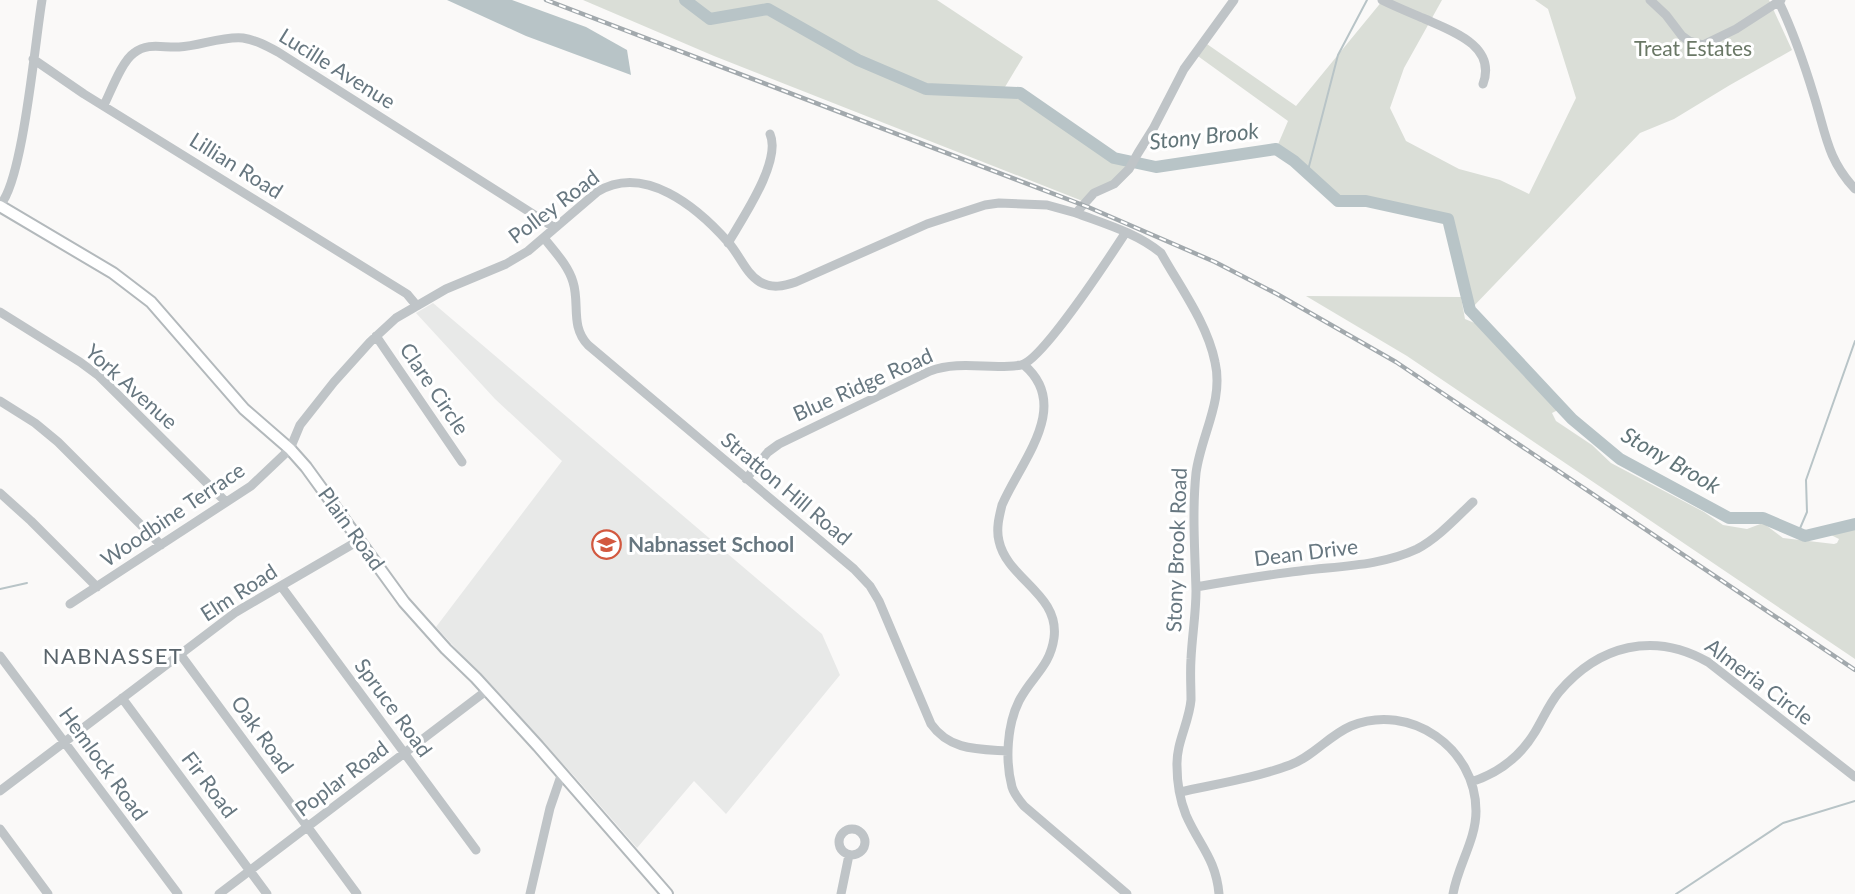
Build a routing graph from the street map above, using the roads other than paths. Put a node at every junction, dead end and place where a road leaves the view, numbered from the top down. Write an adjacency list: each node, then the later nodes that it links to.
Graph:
1 (42, 0): 6 (street)
2 (1234, 0): 12 (street)
3 (1382, 0): 7 (street)
4 (1650, 0): 5 (street)
5 (1779, 0): 10 (street)
6 (33, 59): 8 (street, Lillian Road); 11 (street)
7 (1483, 84)
8 (104, 105): 13 (street, Lucille Avenue); 17 (street, Lillian Road)
9 (770, 134): 16 (street)
10 (1855, 189)
11 (0, 206): 22 (main road, Plain Road)
12 (1076, 213): 14 (street, Stony Brook Road); 16 (street, Polley Road)
13 (555, 228): 15 (street, Polley Road); 16 (street, Polley Road)
14 (1126, 232): 20 (street); 32 (street, Stony Brook Road)
15 (544, 238): 17 (street, Polley Road); 24 (street, Stratton Hill Road)
16 (728, 243)
17 (417, 306): 19 (street, Polley Road)
18 (0, 312): 26 (street, York Avenue)
19 (376, 336): 22 (street, Polley Road); 23 (street, Clare Circle)
20 (1024, 365): 24 (street, Blue Ridge Road); 39 (street)
21 (0, 401): 29 (street)
22 (290, 449): 26 (street, Woodbine Terrace); 28 (main road, Plain Road)
23 (462, 462)
24 (746, 479): 39 (street, Stratton Hill Road)
25 (0, 493): 31 (street)
26 (226, 502): 29 (street, Woodbine Terrace)
27 (1473, 502): 32 (street, Dean Drive)
28 (358, 541): 30 (street, Elm Road); 36 (main road, Plain Road)
29 (161, 545): 31 (street, Woodbine Terrace)
30 (281, 586): 34 (street, Elm Road); 40 (street, Spruce Road)
31 (97, 587): 33 (street, Woodbine Terrace)
32 (1196, 587): 45 (street, Stony Brook Road)
33 (70, 604)
34 (180, 654): 37 (street, Elm Road); 46 (street, Oak Road)
35 (0, 656): 38 (street, Hemlock Road)
36 (486, 691): 40 (street, Poplar Road); 41 (main road, Plain Road)
37 (122, 698): 38 (street, Elm Road); 50 (street, Fir Road)
38 (65, 742): 44 (street, Elm Road); 52 (street, Hemlock Road)
39 (1008, 751): 59 (street)
40 (405, 755): 46 (street, Poplar Road); 48 (street, Spruce Road)
41 (562, 773): 56 (street); 57 (main road, Plain Road)
42 (1855, 777): 43 (street, Almeria Circle)
43 (1471, 782): 45 (street); 61 (street)
44 (0, 791)
45 (1180, 792): 60 (street, Stony Brook Road)
46 (308, 827): 50 (street, Poplar Road); 55 (street, Oak Road)
47 (0, 829): 51 (street)
48 (476, 850)
49 (849, 855): 58 (street)
50 (250, 871): 53 (street, Poplar Road); 54 (street, Fir Road)
51 (48, 894)
52 (178, 894)
53 (219, 894)
54 (267, 894)
55 (357, 894)
56 (530, 894)
57 (667, 894)
58 (841, 894)
59 (1127, 894)
60 (1219, 894)
61 (1453, 894)

